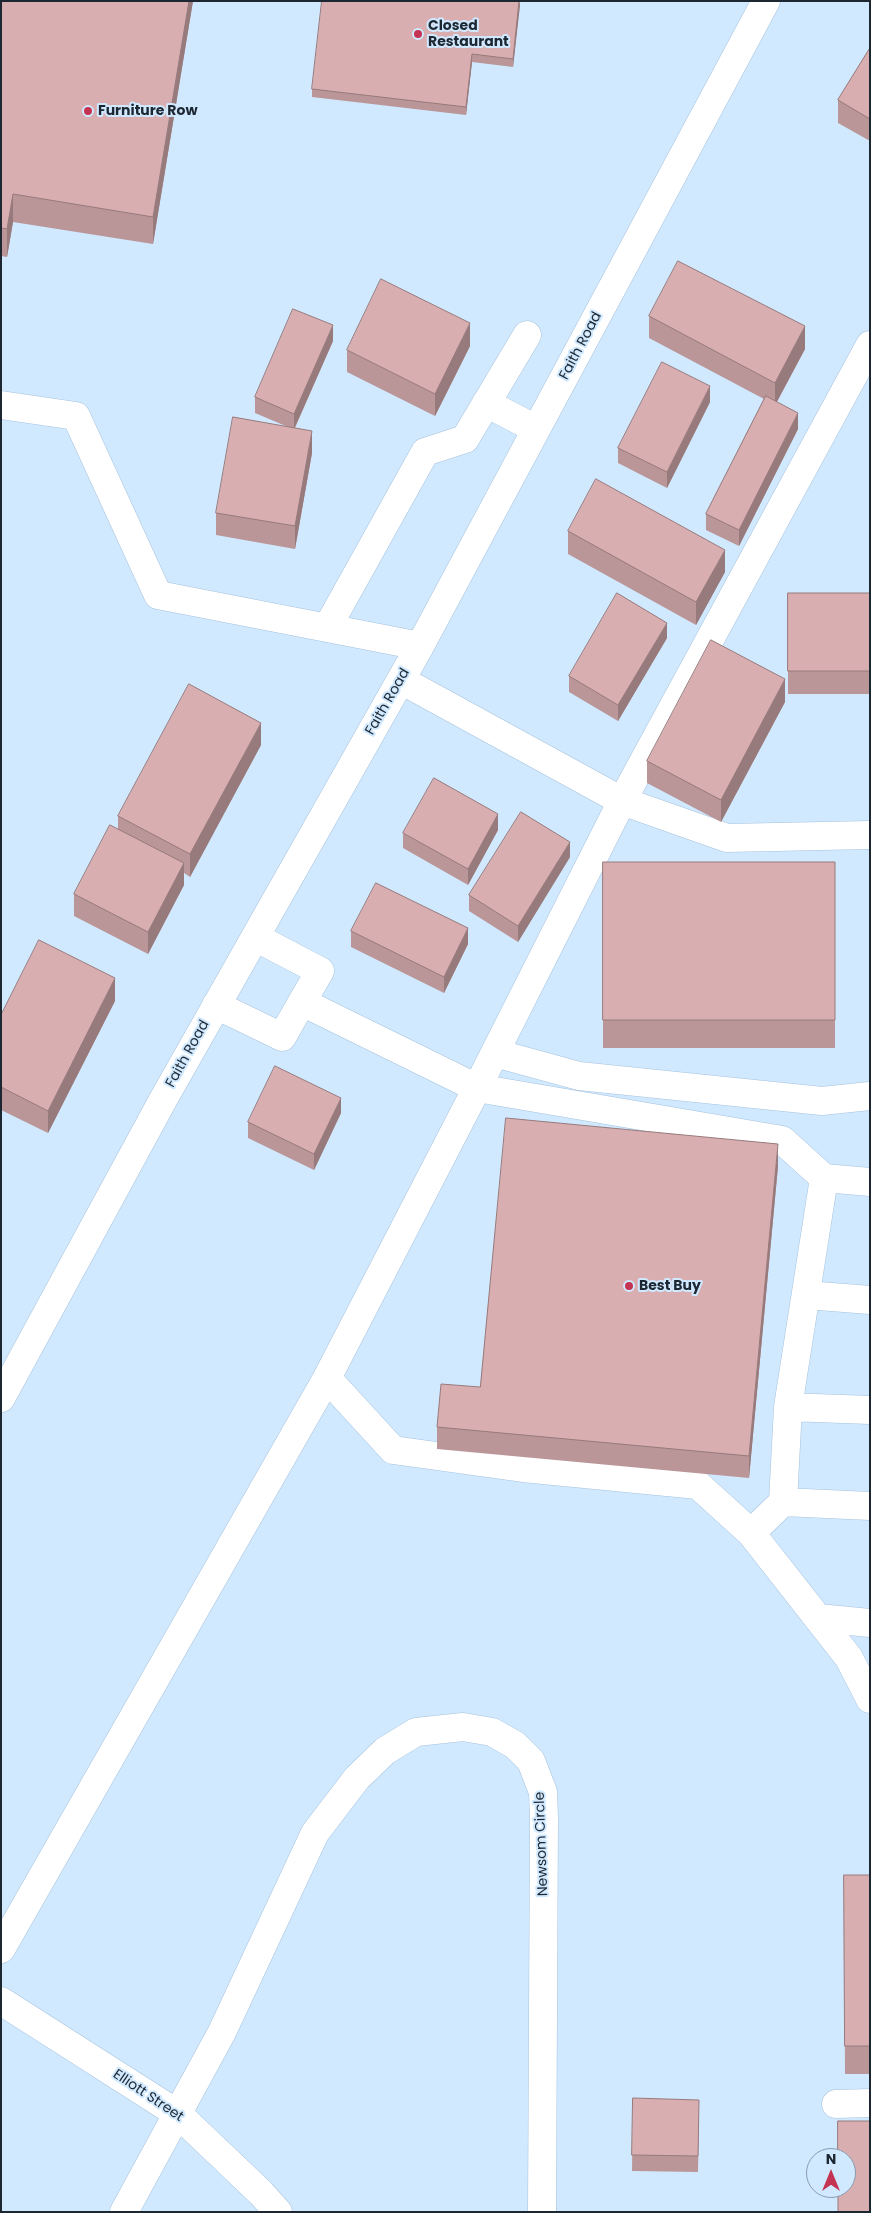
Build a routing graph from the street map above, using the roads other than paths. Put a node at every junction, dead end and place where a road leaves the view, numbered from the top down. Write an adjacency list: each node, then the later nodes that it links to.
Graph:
1 (766, 1): 6 (street, Faith Road)
2 (527, 334): 4 (street)
3 (870, 345): 10 (street)
4 (486, 403): 6 (street); 7 (street)
5 (1, 405): 7 (street)
6 (536, 430): 8 (street, Faith Road)
7 (327, 628): 8 (street)
8 (420, 646): 9 (street, Faith Road)
9 (401, 680): 10 (street); 12 (street, Faith Road)
10 (622, 801): 11 (street); 15 (street)
11 (870, 835)
12 (255, 937): 13 (street); 14 (street, Faith Road)
13 (302, 1002): 14 (street); 16 (street)
14 (216, 1006): 23 (street, Faith Road)
15 (495, 1053): 16 (street); 17 (street)
16 (478, 1088): 18 (street); 22 (street)
17 (870, 1096)
18 (824, 1178): 19 (street); 20 (street)
19 (870, 1182)
20 (806, 1295): 21 (street); 24 (street)
21 (870, 1300)
22 (327, 1378): 28 (street); 32 (street)
23 (2, 1393)
24 (788, 1407): 25 (street); 26 (street)
25 (870, 1410)
26 (783, 1502): 27 (street); 28 (street)
27 (870, 1506)
28 (751, 1533): 29 (street)
29 (818, 1618): 30 (street); 31 (street)
30 (870, 1623)
31 (870, 1699)
32 (1, 1949)
33 (1, 2001): 36 (street, Elliott Street)
34 (870, 2103): 35 (street)
35 (836, 2104)
36 (178, 2114): 37 (street, Newsom Circle); 38 (street, Elliott Street); 39 (street, Newsom Circle)
37 (124, 2212)
38 (278, 2212)
39 (542, 2212)

